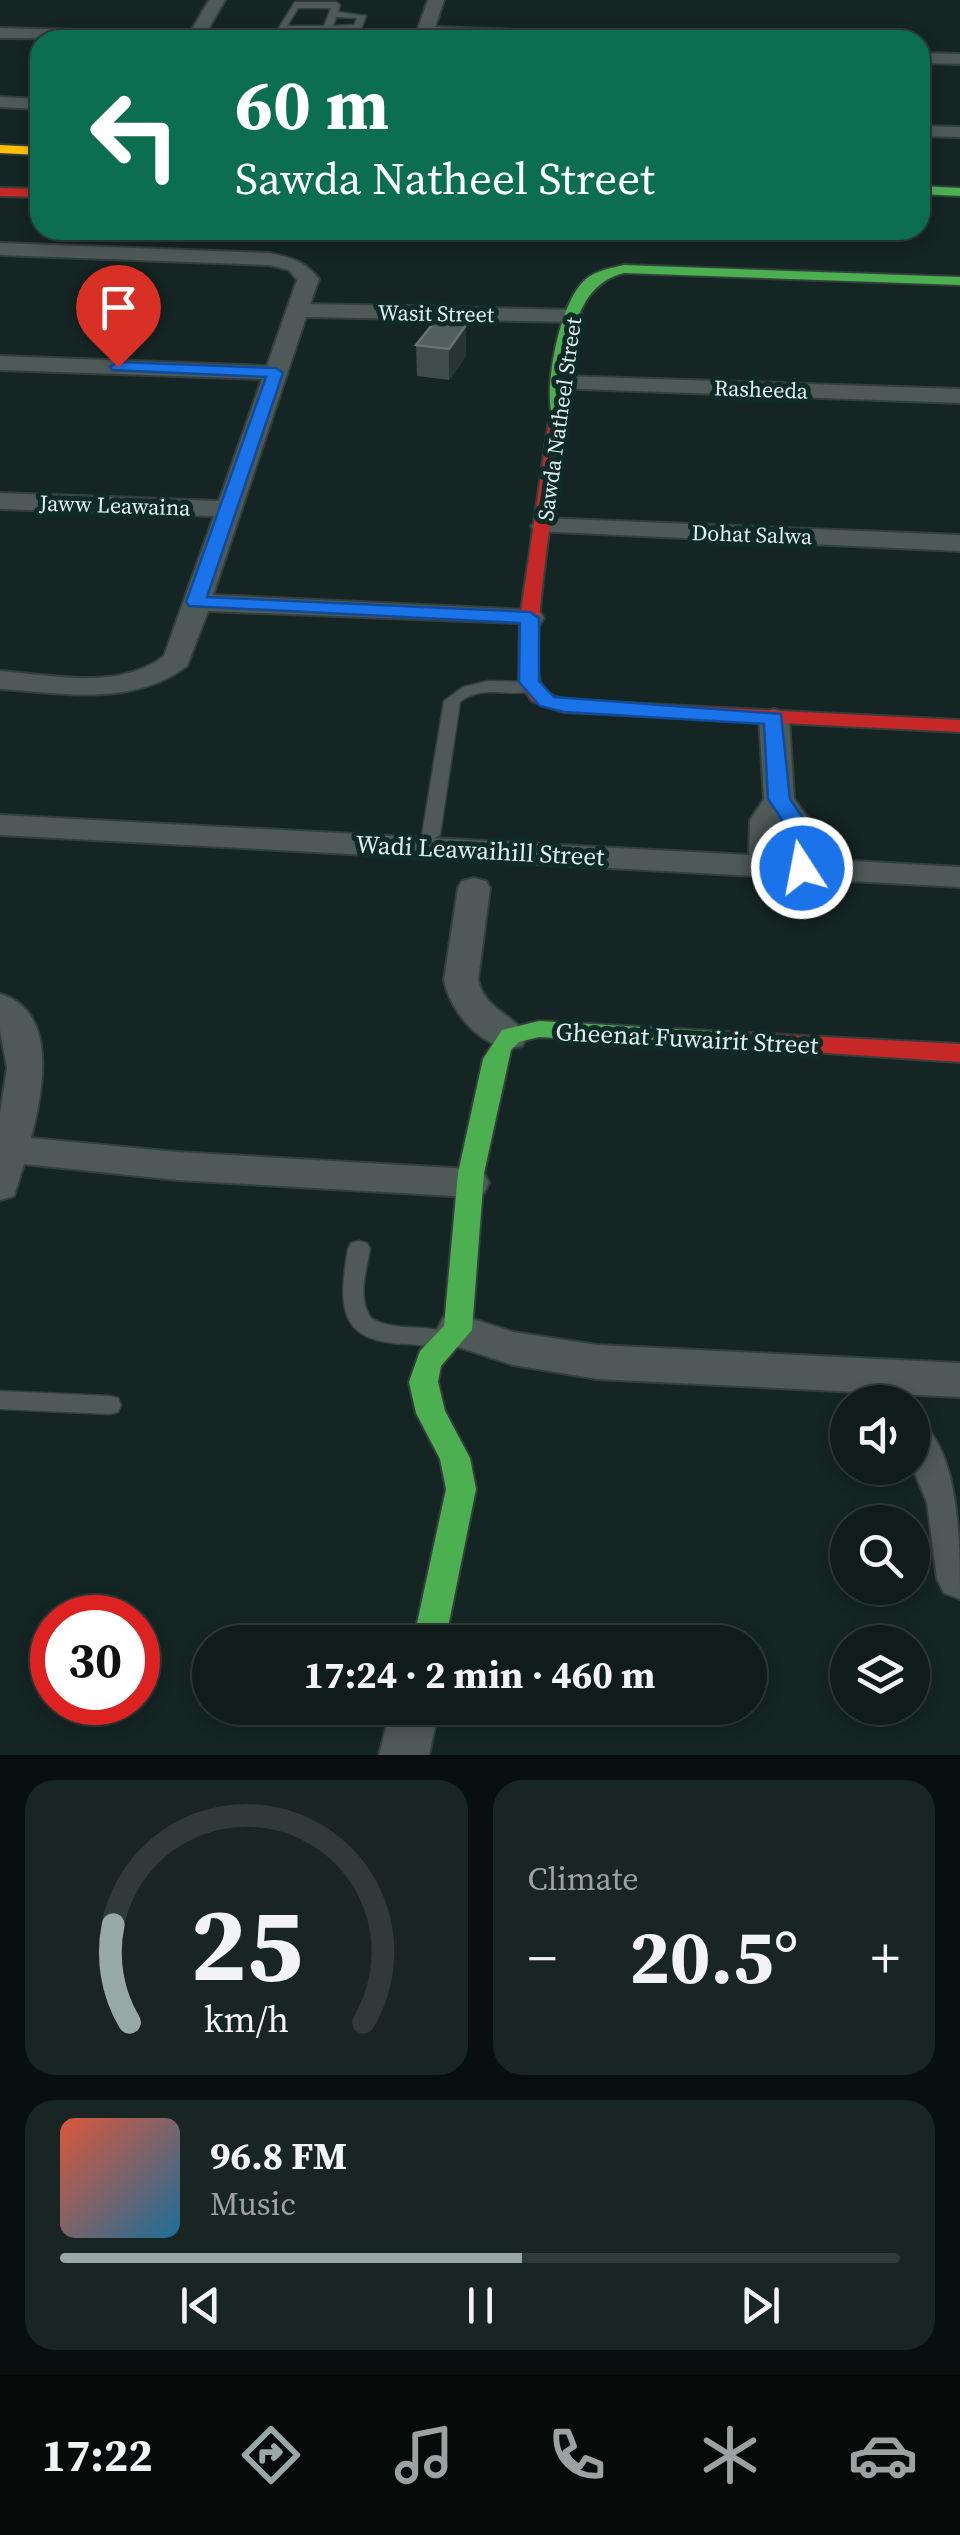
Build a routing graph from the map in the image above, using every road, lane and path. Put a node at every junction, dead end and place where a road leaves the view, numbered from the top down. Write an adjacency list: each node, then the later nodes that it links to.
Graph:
1 (217, 0): 5 (street)
2 (436, 0): 9 (street)
3 (335, 14): 6 (lane); 7 (lane); 8 (lane)
4 (547, 16): 10 (street)
5 (200, 30)
6 (283, 30)
7 (328, 30)
8 (348, 30)
9 (426, 30)
10 (546, 30)
11 (0, 33): 12 (street)
12 (30, 34)
13 (930, 58): 14 (street)
14 (960, 59)
15 (0, 102): 16 (street)
16 (30, 104)
17 (930, 131): 18 (street)
18 (960, 132)
19 (0, 150): 20 (street)
20 (30, 151)
21 (0, 163): 22 (street)
22 (30, 164)
23 (0, 180): 25 (street)
24 (930, 180): 26 (street)
25 (30, 181)
26 (960, 181)
27 (930, 190): 29 (street)
28 (0, 192): 30 (street)
29 (960, 192)
30 (30, 193)
31 (960, 202): 32 (street)
32 (930, 204)
33 (930, 206): 34 (street)
34 (960, 210)
35 (0, 250): 37 (street)
36 (960, 282): 38 (street, Sawda Natheel Street)
37 (300, 310): 38 (street, Wasit Street); 40 (street)
38 (571, 316): 41 (street, Sawda Natheel Street)
39 (0, 362): 40 (street)
40 (276, 373): 44 (street)
41 (562, 383): 42 (street, Rasheeda); 45 (street, Sawda Natheel Street)
42 (960, 396)
43 (0, 500): 44 (street, Jaww Leawaina)
44 (230, 509): 47 (street)
45 (544, 526): 46 (street, Dohat Salwa); 48 (street, Sawda Natheel Street)
46 (960, 543)
47 (196, 602): 48 (street); 49 (street)
48 (530, 618): 50 (street, Sawda Natheel Street)
49 (0, 680)
50 (531, 687): 51 (street); 56 (lane)
51 (774, 718): 52 (street); 53 (street)
52 (960, 726)
53 (779, 799): 57 (street); 59 (street)
54 (0, 810): 56 (street, Wadi Leawaihill Street)
55 (0, 825): 57 (street, Wadi Leawaihill Street)
56 (430, 834): 57 (street, Wadi Leawaihill Street)
57 (764, 857): 59 (street, Wadi Leawaihill Street)
58 (960, 858): 59 (street, Wadi Leawaihill Street)
59 (801, 859): 60 (street, Wadi Leawaihill Street)
60 (960, 876)
61 (474, 888): 63 (street)
62 (0, 1006): 65 (street)
63 (510, 1038): 64 (street, Gheenat Fuwairit Street); 66 (street)
64 (960, 1053)
65 (8, 1146): 66 (street); 67 (street)
66 (470, 1183): 69 (street)
67 (0, 1186)
68 (359, 1249): 69 (lane)
69 (453, 1337): 72 (street); 77 (street)
70 (960, 1380): 71 (street)
71 (918, 1385)
72 (830, 1386)
73 (0, 1400): 74 (lane)
74 (110, 1404)
75 (930, 1458): 76 (street)
76 (960, 1579)
77 (433, 1625)
78 (410, 1725): 79 (street)
79 (404, 1755)

